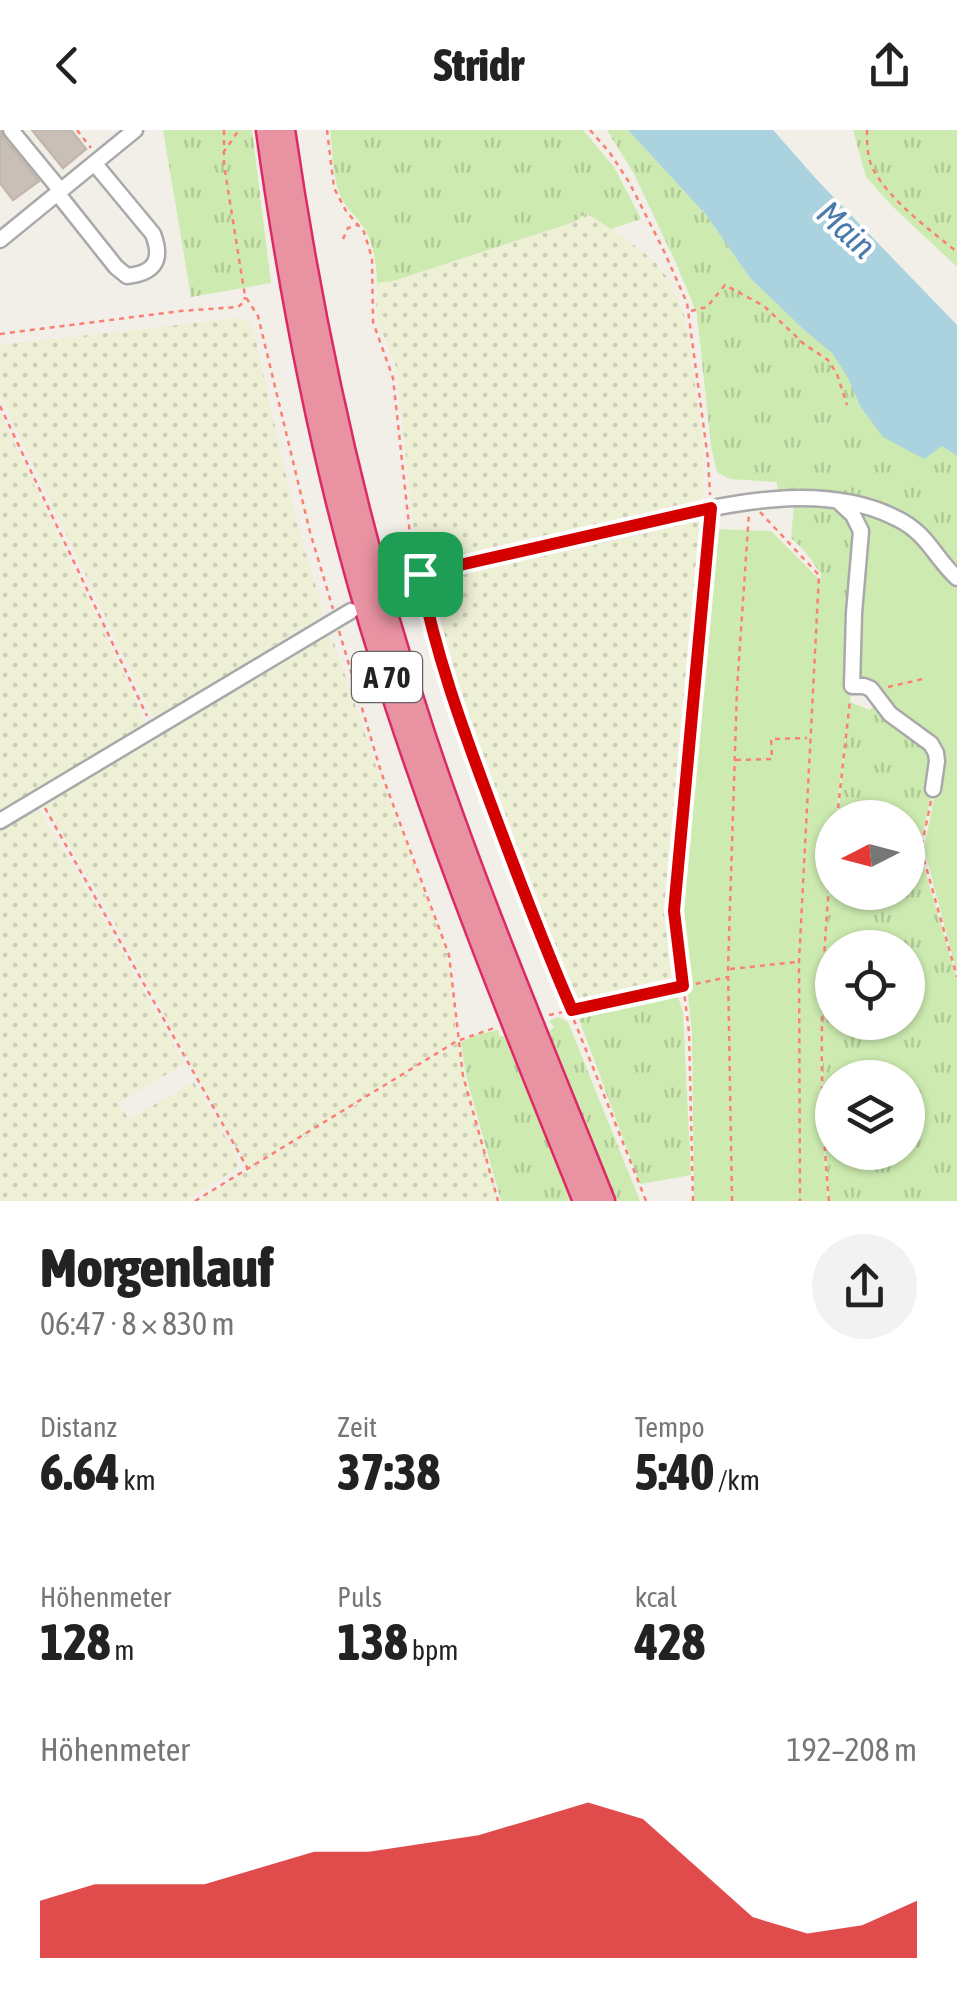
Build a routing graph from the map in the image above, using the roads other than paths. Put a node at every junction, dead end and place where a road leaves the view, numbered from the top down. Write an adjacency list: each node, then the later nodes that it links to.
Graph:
1 (11, 130): 6 (street)
2 (135, 130): 5 (street)
3 (267, 130): 15 (highway, A 70)
4 (284, 130): 16 (highway, A 70)
5 (98, 162): 6 (street); 6 (street)
6 (59, 192): 8 (street)
7 (0, 219): 8 (street)
8 (5, 236)
9 (837, 501): 10 (street); 11 (street); 13 (street)
10 (957, 578)
11 (394, 583)
12 (351, 611): 14 (street)
13 (933, 789)
14 (0, 821)
15 (584, 1201)
16 (604, 1201)

